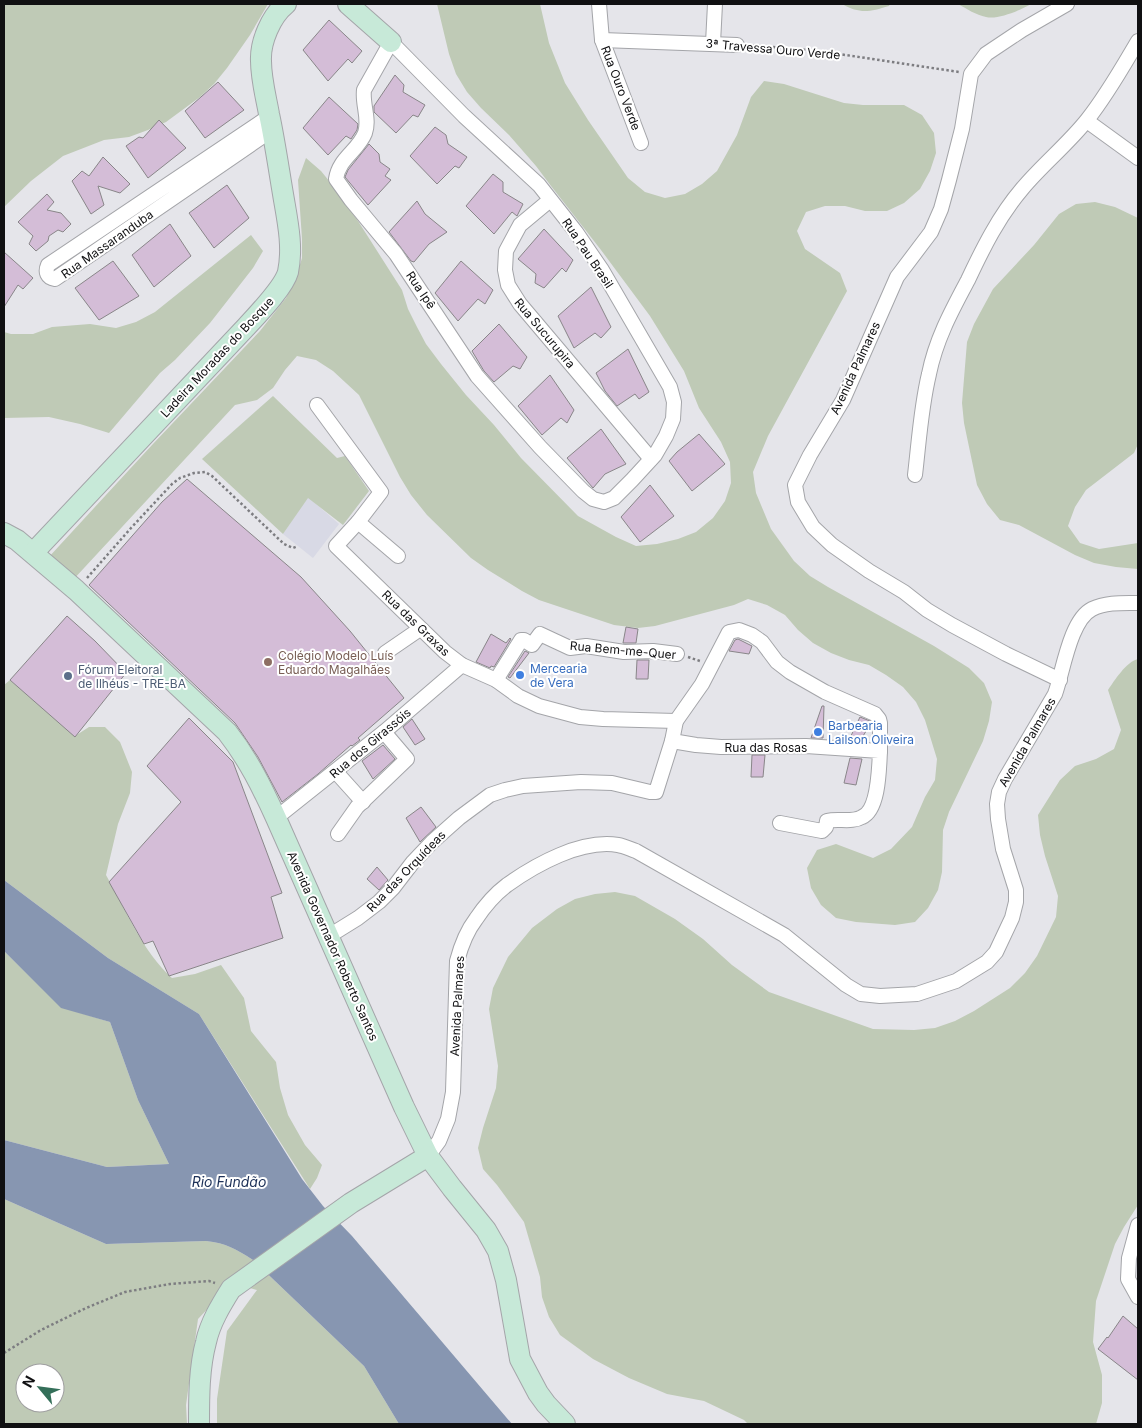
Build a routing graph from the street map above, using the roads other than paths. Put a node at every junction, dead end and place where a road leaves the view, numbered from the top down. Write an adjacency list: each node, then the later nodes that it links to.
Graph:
1 (286, 4): 12 (main road, Ladeira Moradas do Bosque)
2 (348, 4): 8 (main road)
3 (599, 4): 6 (street, Rua Ouro Verde)
4 (715, 4): 9 (street)
5 (1068, 4): 34 (street, Avenida Palmares)
6 (602, 40): 9 (street, 3ª Travessa Ouro Verde); 13 (street, Rua Ouro Verde)
7 (1138, 41): 11 (street)
8 (391, 42): 17 (street, Rua Pau Brasil); 23 (street, Rua Ipê)
9 (713, 43): 10 (street, 3ª Travessa Ouro Verde)
10 (737, 44)
11 (1087, 121): 14 (street); 22 (street)
12 (271, 123): 15 (street, Rua Massaranduba); 16 (street, Rua Massaranduba); 26 (main road, Ladeira Moradas do Bosque)
13 (641, 143)
14 (1138, 158)
15 (164, 187): 16 (street); 18 (street, Rua Massaranduba)
16 (172, 200): 19 (street, Rua Massaranduba)
17 (550, 200): 21 (street, Rua Pau Brasil); 21 (street, Rua Sucurupira)
18 (102, 228): 19 (street); 19 (street, Rua Massaranduba)
19 (111, 241)
20 (317, 405): 24 (street, Rua das Graxas)
21 (652, 459): 23 (street, Rua Pau Brasil)
22 (915, 475)
23 (614, 498)
24 (358, 522): 27 (street); 29 (street, Rua das Graxas)
25 (4, 533): 26 (main road, Avenida Governador Roberto Santos)
26 (33, 553): 41 (main road, Avenida Governador Roberto Santos)
27 (398, 556)
28 (1138, 603): 34 (street)
29 (420, 629): 30 (street); 32 (street, Rua das Graxas)
30 (385, 653)
31 (677, 654): 33 (street, Rua Bem-me-Quer)
32 (462, 665): 33 (street, Rua das Graxas); 36 (street, Rua dos Girassóis)
33 (496, 680): 35 (street, Rua das Graxas)
34 (1060, 680): 45 (street, Avenida Palmares)
35 (676, 721): 37 (street); 38 (street)
36 (384, 732): 39 (street, Rua dos Girassóis); 40 (street)
37 (672, 741): 38 (street, Rua das Rosas); 44 (street, Rua das Orquídeas)
38 (880, 752): 42 (street)
39 (336, 772): 40 (street); 41 (street, Rua dos Girassóis)
40 (362, 802): 43 (street)
41 (276, 818): 44 (main road, Avenida Governador Roberto Santos)
42 (780, 823)
43 (338, 834)
44 (329, 936): 45 (main road, Avenida Governador Roberto Santos)
45 (428, 1156): 48 (main road); 49 (main road, Avenida Governador Roberto Santos)
46 (1138, 1225): 47 (street)
47 (1138, 1297)
48 (199, 1424)
49 (565, 1424)

